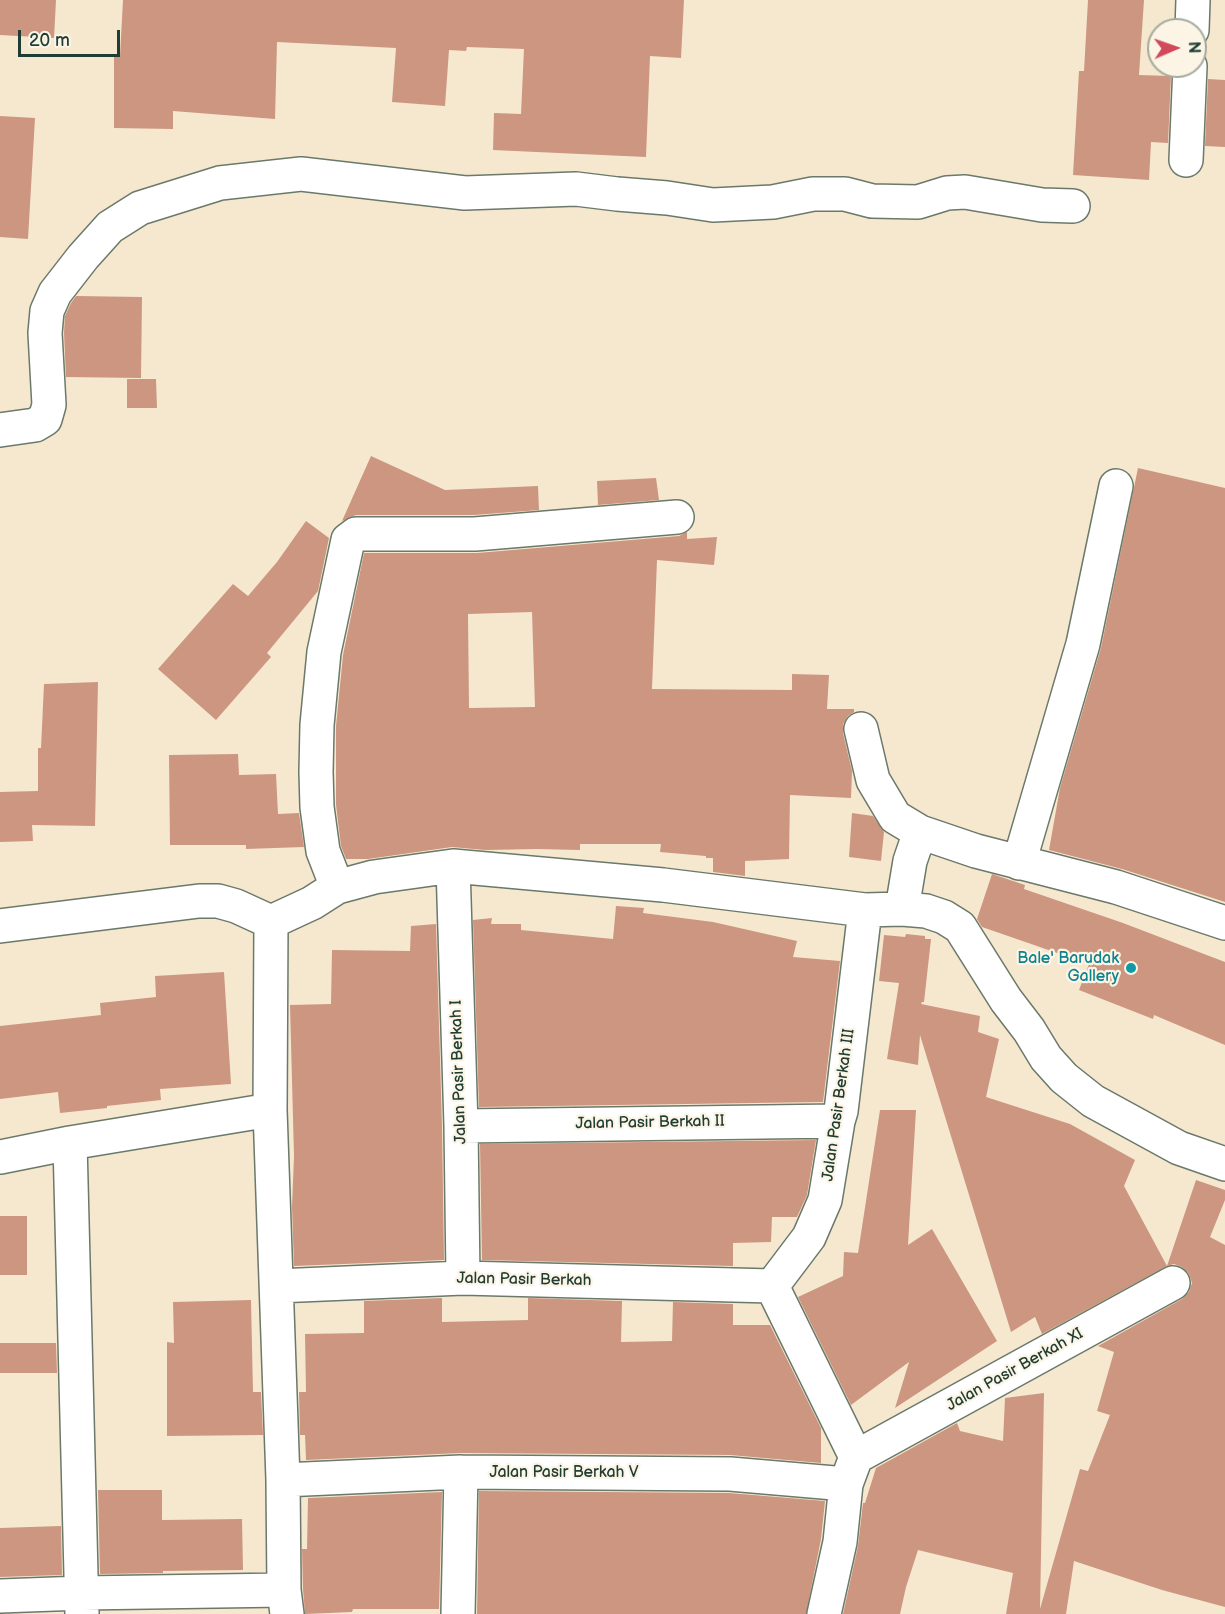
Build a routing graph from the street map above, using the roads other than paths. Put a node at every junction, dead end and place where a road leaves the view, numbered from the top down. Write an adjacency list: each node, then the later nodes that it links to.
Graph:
1 (1193, 0): 2 (street)
2 (1192, 18)
3 (1189, 78): 4 (street)
4 (1186, 160)
5 (1073, 206): 6 (street)
6 (0, 430)
7 (1116, 486): 11 (street)
8 (677, 517): 13 (street)
9 (861, 729): 10 (street)
10 (920, 832): 11 (street); 14 (street)
11 (1019, 863): 17 (street)
12 (453, 866): 13 (street); 15 (street); 21 (street, Jalan Pasir Berkah I)
13 (337, 887): 16 (street)
14 (902, 909): 15 (street); 24 (street)
15 (865, 910): 20 (street, Jalan Pasir Berkah III)
16 (270, 922): 18 (street); 19 (street)
17 (1225, 923)
18 (0, 926)
19 (270, 1110): 22 (street); 27 (street)
20 (838, 1121): 21 (street, Jalan Pasir Berkah II); 28 (street, Jalan Pasir Berkah III)
21 (461, 1126): 25 (street, Jalan Pasir Berkah I)
22 (70, 1143): 23 (street); 34 (street)
23 (0, 1157)
24 (1225, 1164)
25 (463, 1278): 27 (street, Jalan Pasir Berkah); 28 (street, Jalan Pasir Berkah)
26 (1173, 1283): 29 (street, Jalan Pasir Berkah XI)
27 (276, 1286): 31 (street)
28 (772, 1286): 29 (street)
29 (851, 1470): 30 (street, Jalan Pasir Berkah V); 36 (street)
30 (461, 1472): 31 (street, Jalan Pasir Berkah V); 35 (street)
31 (283, 1480): 33 (street)
32 (0, 1596): 34 (street)
33 (285, 1602): 34 (street)
34 (82, 1604)
35 (458, 1614)
36 (824, 1614)

